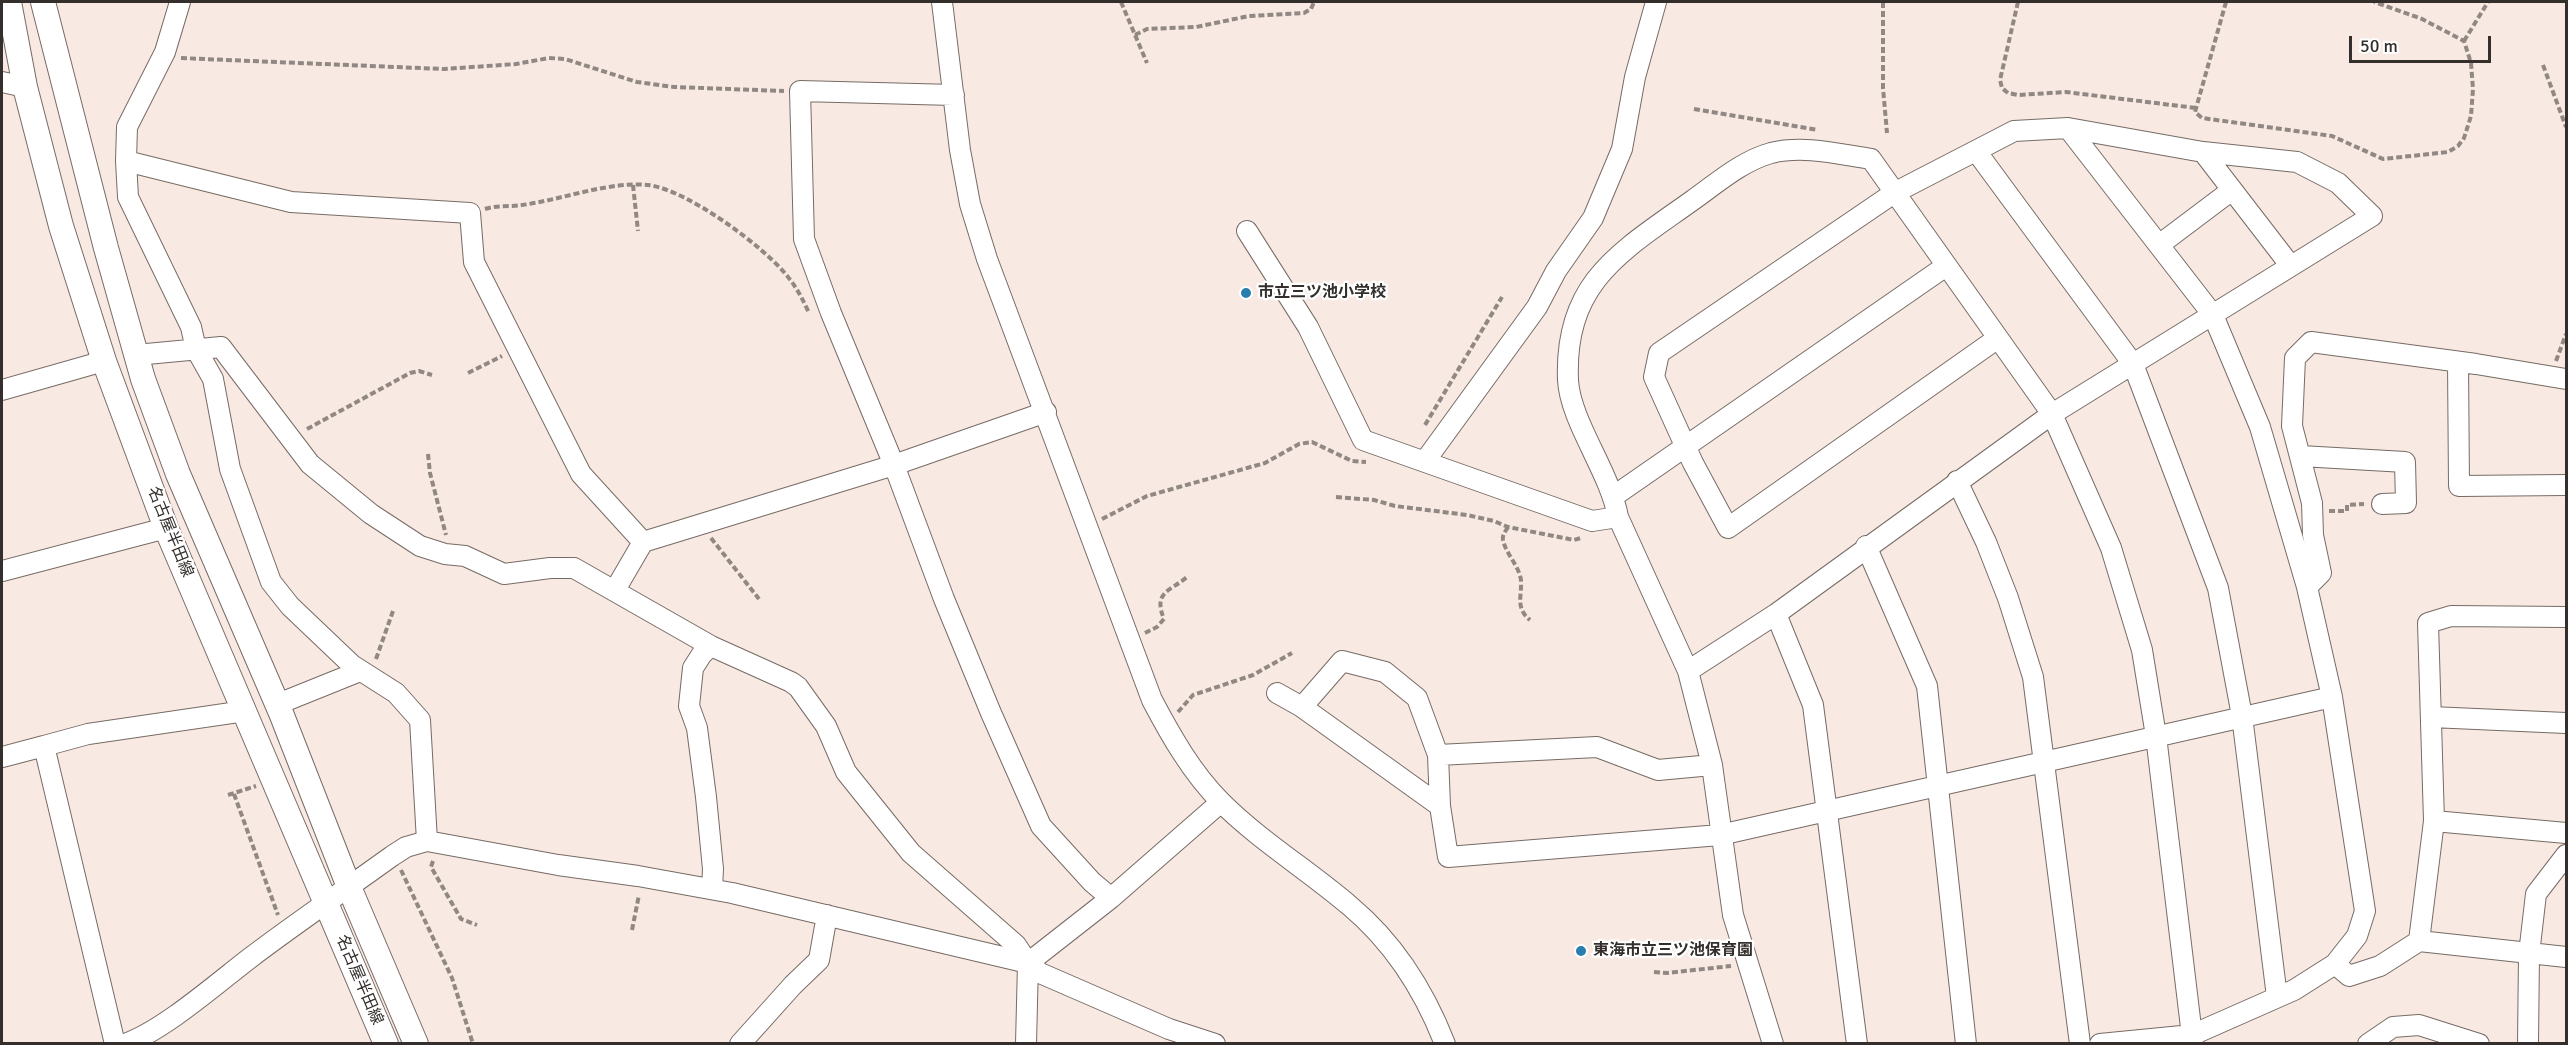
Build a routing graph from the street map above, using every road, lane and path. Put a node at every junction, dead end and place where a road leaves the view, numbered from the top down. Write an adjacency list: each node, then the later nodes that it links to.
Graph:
1 (9, 2): 19 (main road, 名古屋半田線)
2 (43, 2): 47 (main road, 名古屋半田線)
3 (180, 2): 15 (street)
4 (942, 2): 21 (street)
5 (1121, 2): 13 (path)
6 (1314, 2): 13 (path)
7 (1656, 2): 62 (street)
8 (1883, 2): 27 (path)
9 (2018, 2): 22 (path)
10 (2226, 2): 22 (path)
11 (2374, 2): 14 (path)
12 (2488, 2): 14 (path)
13 (1135, 35): 16 (path)
14 (2464, 40): 22 (path)
15 (165, 51): 20 (path); 30 (street)
16 (1147, 63)
17 (2543, 65): 24 (path)
18 (2, 82): 19 (street)
19 (25, 87): 48 (main road, 名古屋半田線)
20 (800, 91): 21 (street); 41 (street)
21 (954, 95): 55 (street)
22 (2196, 108)
23 (1694, 109): 26 (path)
24 (2566, 127)
25 (2068, 128): 28 (street); 29 (street); 37 (street)
26 (1820, 130)
27 (1887, 132)
28 (1976, 151): 33 (street); 50 (street)
29 (2203, 152): 32 (street); 38 (street)
30 (126, 161): 34 (street); 46 (street)
31 (633, 185): 34 (path); 35 (path); 41 (path)
32 (2232, 190): 37 (street); 38 (street)
33 (1894, 193): 39 (street); 58 (street); 66 (street)
34 (470, 213): 45 (street)
35 (638, 231)
36 (1248, 231): 59 (street)
37 (2159, 245): 42 (street)
38 (2290, 265): 42 (street)
39 (1946, 266): 44 (street); 58 (street)
40 (1502, 297): 62 (path)
41 (831, 313): 63 (street)
42 (2213, 315): 50 (street); 81 (street)
43 (2566, 334): 53 (path)
44 (1998, 338): 56 (street); 58 (street)
45 (517, 348): 51 (path); 76 (street)
46 (196, 349): 47 (street); 57 (street); 92 (street)
47 (136, 355): 95 (main road, 名古屋半田線)
48 (104, 362): 54 (street); 75 (main road, 名古屋半田線)
49 (2458, 362): 53 (street); 61 (street); 65 (street)
50 (2133, 364): 56 (street); 98 (street)
51 (468, 373)
52 (432, 375): 57 (path)
53 (2560, 378)
54 (2, 390)
55 (1046, 411): 63 (street); 73 (street)
56 (2052, 414): 64 (street); 102 (street)
57 (291, 438): 78 (street)
58 (1686, 447): 66 (street)
59 (1386, 448): 62 (street); 73 (path)
60 (428, 454): 78 (path)
61 (2301, 456): 68 (street); 69 (street)
62 (1416, 458): 71 (street)
63 (894, 465): 72 (street); 122 (street)
64 (1957, 481): 77 (street); 106 (street)
65 (2566, 485)
66 (1614, 496): 70 (street)
67 (1336, 497): 74 (path)
68 (2382, 504): 69 (path)
69 (2312, 511): 81 (street)
70 (1618, 517): 71 (street); 91 (street)
71 (1592, 521): 74 (path)
72 (703, 524): 76 (street); 83 (path)
73 (1088, 526): 88 (street)
74 (1508, 527): 87 (path)
75 (166, 528): 79 (street); 97 (main road, 名古屋半田線)
76 (643, 542): 82 (street)
77 (1866, 546): 85 (street); 108 (street)
78 (445, 554): 82 (street)
79 (2, 571)
80 (1187, 577): 88 (path)
81 (2307, 587): 94 (street)
82 (615, 590): 89 (street)
83 (759, 599)
84 (393, 611): 92 (path)
85 (1776, 614): 91 (street); 112 (street)
86 (2566, 617): 99 (street)
87 (1530, 620)
88 (1130, 639): 100 (street)
89 (711, 646): 121 (street); 131 (street)
90 (1292, 653): 100 (path)
91 (1688, 671): 107 (street)
92 (365, 674): 95 (street); 116 (street)
93 (1277, 693): 96 (street)
94 (2332, 697): 98 (street); 133 (street)
95 (278, 704): 120 (main road, 名古屋半田線)
96 (1302, 707): 104 (street); 111 (street)
97 (245, 711): 103 (street); 123 (main road, 名古屋半田線)
98 (2242, 716): 102 (street); 135 (street)
99 (2430, 717): 101 (street); 113 (street)
100 (1164, 721): 110 (street)
101 (2566, 723)
102 (2156, 736): 106 (street); 136 (street)
103 (44, 746): 105 (street); 138 (street)
104 (1438, 755): 107 (street); 111 (street)
105 (2, 757)
106 (2044, 762): 108 (street); 149 (street)
107 (1712, 765): 115 (street)
108 (1936, 787): 112 (street); 148 (street)
109 (234, 794): 126 (path)
110 (1221, 802): 122 (street); 145 (street)
111 (1440, 806): 115 (street)
112 (1829, 811): 115 (street); 147 (street)
113 (2434, 821): 114 (street); 128 (street)
114 (2566, 833)
115 (1720, 835): 132 (street)
116 (433, 842): 118 (street); 119 (street); 125 (path)
117 (2566, 855): 129 (street)
118 (392, 856): 120 (street); 141 (path)
119 (643, 877): 121 (street); 127 (path)
120 (349, 887): 123 (street); 140 (main road, 名古屋半田線)
121 (712, 889): 124 (street)
122 (1111, 898): 131 (street)
123 (326, 902): 126 (street); 139 (main road, 名古屋半田線)
124 (827, 915): 131 (street); 142 (street)
125 (477, 925)
126 (286, 930): 137 (street)
127 (632, 930)
128 (2419, 941): 129 (street); 133 (street)
129 (2529, 954): 130 (street); 153 (street)
130 (2566, 957)
131 (1028, 963): 143 (street); 144 (street)
132 (1748, 964): 134 (path); 146 (street)
133 (2335, 964): 135 (street)
134 (1654, 972)
135 (2277, 997): 136 (street)
136 (2192, 1039): 150 (street)
137 (136, 1042)
138 (115, 1044)
139 (386, 1044)
140 (416, 1044)
141 (473, 1044)
142 (740, 1044)
143 (1026, 1044)
144 (1215, 1044)
145 (1446, 1044)
146 (1773, 1044)
147 (1857, 1044)
148 (1966, 1044)
149 (2080, 1044)
150 (2100, 1044)
151 (2368, 1044): 152 (street)
152 (2480, 1044)
153 (2528, 1044)

